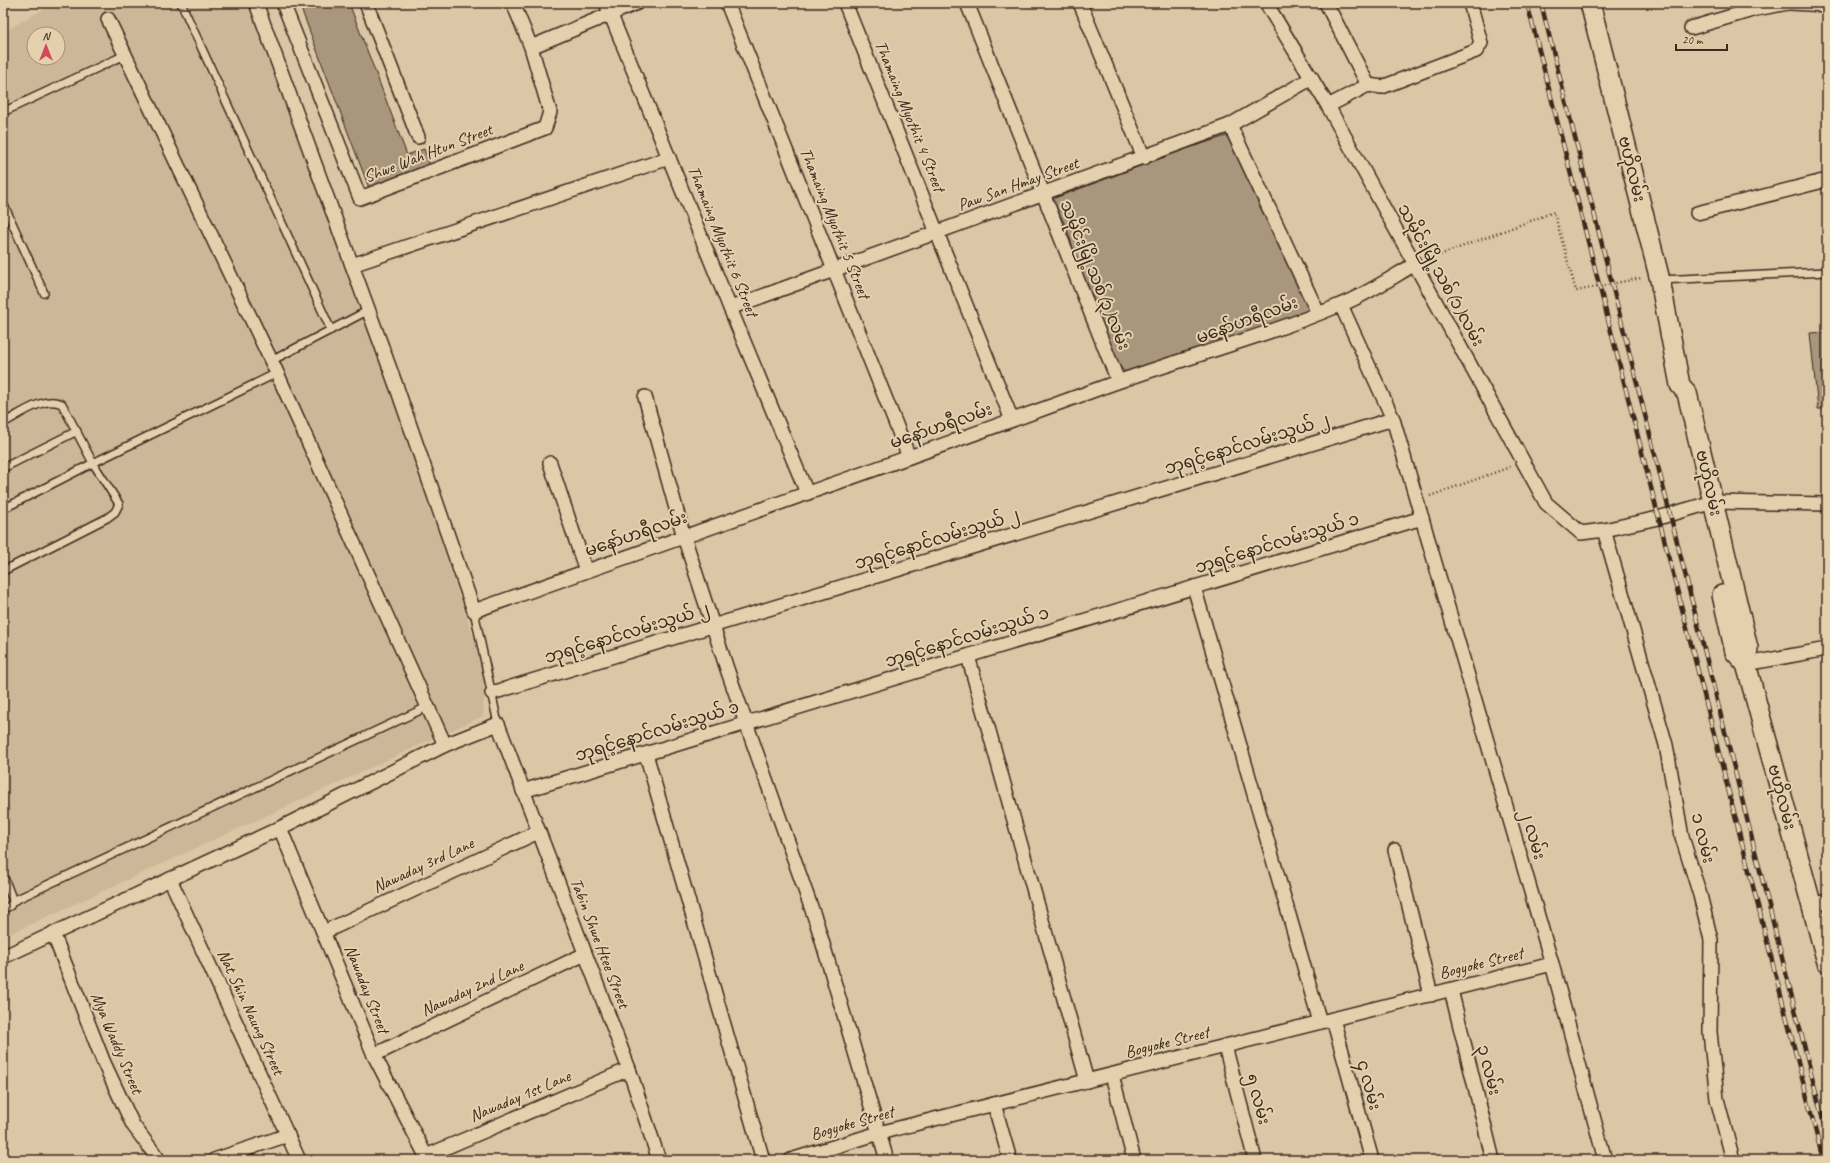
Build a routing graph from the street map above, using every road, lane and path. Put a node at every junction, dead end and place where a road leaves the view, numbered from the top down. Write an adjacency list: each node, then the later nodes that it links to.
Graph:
1 (180, 3): 46 (lane)
2 (256, 3): 36 (street)
3 (283, 3): 20 (street, Shwe Wah Htun Street)
4 (366, 3): 27 (street)
5 (513, 3): 20 (street)
6 (637, 3): 17 (street)
7 (727, 3): 37 (street, Thamaing Myothit 5 Street)
8 (845, 3): 34 (street, Thamaing Myothit 4 Street)
9 (967, 3): 31 (street, သမိုင်းမြို့သစ်(၃)လမ်း)
10 (1080, 3): 29 (street)
11 (1266, 3): 22 (street, သမိုင်းမြို့သစ်(၁)လမ်း)
12 (1326, 3): 23 (street)
13 (1470, 3): 23 (street)
14 (1590, 3): 40 (main road, ဗဟိုလမ်း)
15 (1789, 3): 16 (street); 19 (street)
16 (1827, 5)
17 (608, 8): 20 (street); 28 (street, Thamaing Myothit 6 Street)
18 (108, 19): 21 (street)
19 (1692, 28)
20 (531, 47)
21 (125, 55): 25 (lane); 47 (street)
22 (1312, 78): 24 (street, သမိုင်းမြို့သစ်(၁)လမ်း); 26 (street, Paw San Hmay Street)
23 (1368, 84): 24 (street)
24 (1328, 106): 35 (street, သမိုင်းမြို့သစ်(၁)လမ်း)
25 (3, 112)
26 (1230, 125): 29 (street, Paw San Hmay Street); 45 (street)
27 (418, 137)
28 (669, 158): 36 (street); 43 (street, Thamaing Myothit 6 Street)
29 (1144, 158): 31 (street, Paw San Hmay Street)
30 (1827, 180): 33 (street)
31 (1043, 194): 34 (street, Paw San Hmay Street); 49 (street, သမိုင်းမြို့သစ်(၃)လမ်း)
32 (3, 203): 41 (lane)
33 (1697, 213)
34 (937, 233): 37 (street, Paw San Hmay Street); 52 (street, Thamaing Myothit 4 Street)
35 (1415, 264): 38 (path); 42 (street, မနော်ဟရီလမ်း); 56 (street, သမိုင်းမြို့သစ်(၁)လမ်း)
36 (352, 265): 44 (street)
37 (835, 270): 43 (street, Paw San Hmay Street); 55 (street, Thamaing Myothit 5 Street)
38 (1639, 271)
39 (1827, 272): 40 (lane)
40 (1660, 280): 62 (main road, ဗဟိုလမ်း)
41 (44, 293)
42 (1341, 305): 45 (street, မနော်ဟရီလမ်း); 51 (street, ၂ လမ်း)
43 (730, 308): 60 (street, Thamaing Myothit 6 Street)
44 (368, 310): 46 (lane); 71 (street)
45 (1318, 313): 49 (street, မနော်ဟရီလမ်း)
46 (331, 330): 47 (lane)
47 (271, 360): 48 (street)
48 (277, 373): 57 (lane); 77 (street)
49 (1118, 382): 52 (street, မနော်ဟရီလမ်း)
50 (645, 397): 67 (street)
51 (1394, 419): 61 (street, ၂ လမ်း); 72 (street, ဘုရင့်နောင်လမ်းသွယ် ၂)
52 (1012, 420): 55 (street, မနော်ဟရီလမ်း)
53 (3, 423): 54 (lane)
54 (77, 431): 57 (lane); 59 (lane)
55 (909, 457): 60 (street, မနော်ဟရီလမ်း)
56 (1524, 462): 61 (path); 66 (street, သမိုင်းမြို့သစ်(၁)လမ်း)
57 (93, 463): 64 (lane); 68 (lane)
58 (550, 463): 69 (street)
59 (3, 468)
60 (807, 493): 67 (street, မနော်ဟရီလမ်း)
61 (1417, 501): 65 (street, ၂ လမ်း)
62 (1707, 504): 63 (street, သမိုင်းမြို့သစ်(၁)လမ်း); 66 (street, သမိုင်းမြို့သစ်(၁)လမ်း); 75 (main road, ဗဟိုလမ်း)
63 (1827, 504)
64 (3, 509)
65 (1422, 518): 70 (street, ဘုရင့်နောင်လမ်းသွယ် ၁); 96 (street, ၂ လမ်း)
66 (1605, 530): 123 (street, ၁ လမ်း)
67 (684, 537): 69 (street, မနော်ဟရီလမ်း); 72 (street)
68 (3, 571)
69 (586, 571): 71 (street, မနော်ဟရီလမ်း)
70 (1194, 587): 74 (street, ဘုရင့်နောင်လမ်းသွယ် ၁); 100 (street)
71 (474, 611): 76 (lane)
72 (713, 626): 76 (street, ဘုရင့်နောင်လမ်းသွယ် ၂); 78 (street)
73 (1827, 649): 75 (street)
74 (968, 656): 78 (street, ဘုရင့်နောင်လမ်းသွယ် ၁); 105 (street)
75 (1746, 664): 89 (main road, ဗဟိုလမ်း)
76 (492, 693): 79 (lane)
77 (427, 707): 80 (street); 88 (lane)
78 (747, 723): 81 (street, ဘုရင့်နောင်လမ်းသွယ် ၁); 107 (street)
79 (498, 724): 80 (street); 82 (street, Tabin Shwe Htee Street)
80 (445, 745): 83 (street)
81 (646, 754): 82 (street, ဘုရင့်နောင်လမ်းသွယ် ၁); 114 (street)
82 (523, 791): 84 (street, Tabin Shwe Htee Street)
83 (280, 828): 87 (street); 91 (street, Nawaday Street)
84 (538, 832): 91 (street, Nawaday 3rd Lane); 93 (street, Tabin Shwe Htee Street)
85 (1395, 850): 98 (street)
86 (3, 875): 88 (lane)
87 (170, 879): 92 (street); 108 (street, Nat Shin Naung Street)
88 (13, 901): 90 (lane)
89 (1820, 903): 95 (main road, ဗဟိုလမ်း)
90 (3, 909)
91 (324, 932): 102 (street, Nawaday Street)
92 (53, 933): 94 (street); 110 (street, Mya Waddy Street)
93 (585, 954): 102 (street, Nawaday 2nd Lane); 103 (street, Tabin Shwe Htee Street)
94 (3, 957)
95 (1827, 962)
96 (1552, 964): 97 (street, Bogyoke Street); 122 (street, ၂ လမ်း)
97 (1450, 990): 98 (street, Bogyoke Street); 121 (street, ၃ လမ်း)
98 (1431, 995): 99 (street, Bogyoke Street)
99 (1333, 1019): 100 (street, Bogyoke Street); 120 (street, ၄ လမ်း)
100 (1320, 1022): 101 (street, Bogyoke Street)
101 (1225, 1046): 104 (street, Bogyoke Street); 119 (street, ၅ လမ်း)
102 (374, 1055): 109 (street, Nawaday Street)
103 (629, 1069): 109 (street, Nawaday 1st Lane); 113 (street, Tabin Shwe Htee Street)
104 (1112, 1075): 105 (street, Bogyoke Street); 118 (street)
105 (1087, 1081): 106 (street, Bogyoke Street)
106 (994, 1104): 107 (street, Bogyoke Street); 117 (street)
107 (879, 1133): 115 (street, Bogyoke Street); 116 (street)
108 (288, 1135): 111 (street); 112 (street, Nat Shin Naung Street)
109 (427, 1158)
110 (159, 1160)
111 (214, 1160)
112 (299, 1160)
113 (658, 1160)
114 (763, 1160)
115 (791, 1160)
116 (887, 1160)
117 (1010, 1160)
118 (1134, 1160)
119 (1255, 1160)
120 (1372, 1160)
121 (1493, 1160)
122 (1606, 1160)
123 (1733, 1160)

